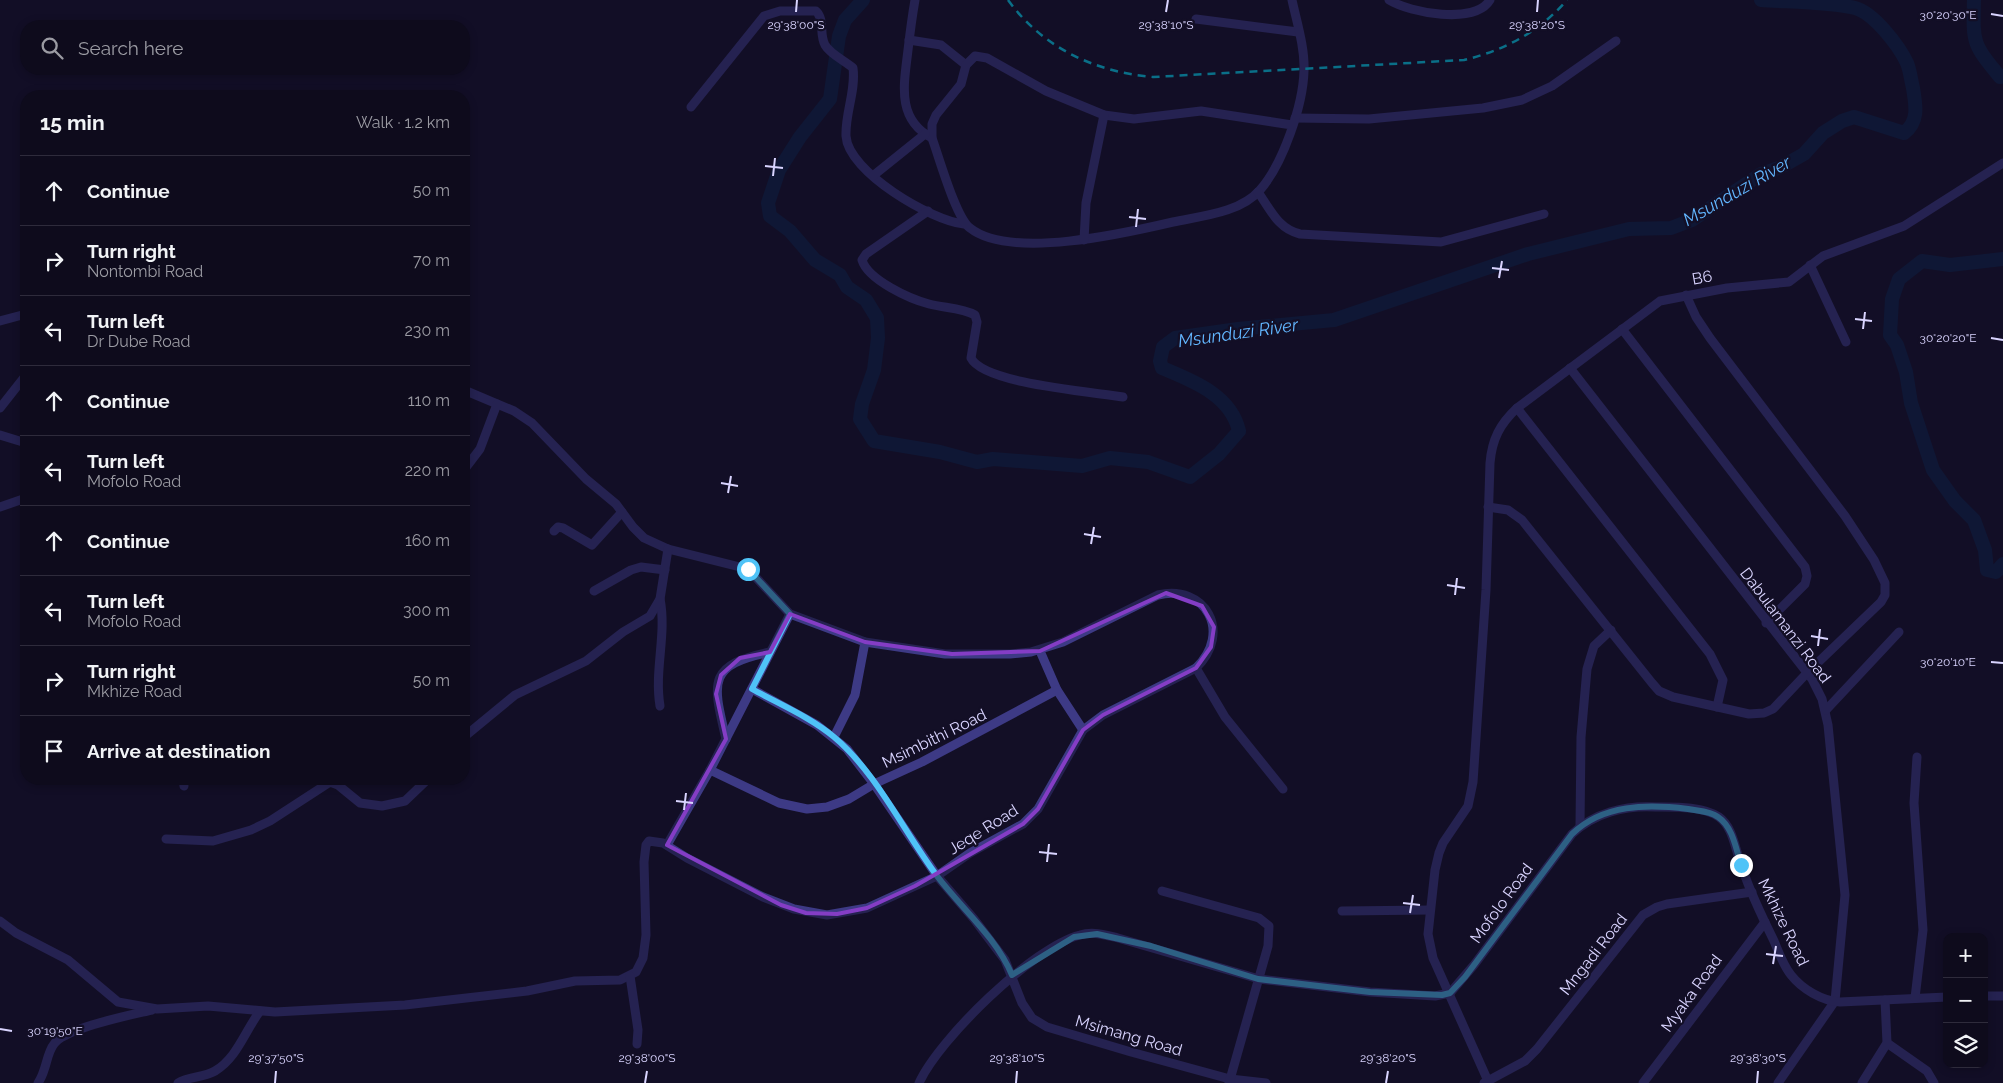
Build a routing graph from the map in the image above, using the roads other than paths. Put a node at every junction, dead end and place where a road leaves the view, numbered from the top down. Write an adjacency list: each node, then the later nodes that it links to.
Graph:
1 (915, 0): 7 (street)
2 (1292, 0): 6 (street)
3 (1389, 0): 4 (street)
4 (1490, 0)
5 (1196, 19): 6 (street)
6 (1298, 32): 12 (street)
7 (910, 40): 9 (street); 13 (street)
8 (1616, 41): 12 (street)
9 (966, 65): 11 (street); 13 (street)
10 (691, 107): 15 (street)
11 (1104, 115): 12 (street); 20 (street)
12 (1293, 122): 16 (street)
13 (929, 136): 15 (street); 19 (street)
14 (2003, 163): 21 (street, B6)
15 (874, 175): 17 (street)
16 (1258, 192): 18 (street); 20 (street)
17 (928, 212): 19 (street); 30 (street)
18 (1544, 214)
19 (964, 224): 20 (street)
20 (1084, 240)
21 (1810, 265): 22 (street, B6); 26 (street)
22 (1686, 295): 25 (street, B6); 54 (street)
23 (20, 316): 24 (street)
24 (0, 321)
25 (1622, 329): 27 (street, B6); 47 (street)
26 (1846, 342)
27 (1570, 368): 33 (street, B6); 47 (street, Dabulamanzi Road)
28 (20, 383): 32 (street)
29 (470, 393): 31 (street)
30 (1123, 397)
31 (497, 404): 36 (street); 40 (street)
32 (0, 408)
33 (1517, 408): 39 (street, B6); 58 (street)
34 (0, 435): 35 (street)
35 (20, 441)
36 (470, 462)
37 (20, 500): 38 (street)
38 (0, 507)
39 (1488, 507): 48 (street); 78 (street, B6)
40 (622, 512): 41 (street); 42 (street)
41 (554, 531)
42 (668, 549): 43 (street); 46 (street)
43 (665, 570): 44 (street); 45 (street)
44 (594, 590)
45 (660, 599): 57 (street); 61 (street)
46 (790, 614): 50 (street); 52 (street)
47 (1766, 623): 54 (street, Dabulamanzi Road)
48 (1611, 630): 58 (street); 72 (street)
49 (1899, 632): 59 (street)
50 (865, 642): 51 (street); 62 (street)
51 (1040, 651): 53 (street); 56 (street)
52 (770, 652): 55 (street); 63 (street)
53 (1196, 668): 60 (street); 70 (street)
54 (1807, 673): 58 (street); 59 (street, Dabulamanzi Road)
55 (752, 689): 62 (street, Msimang Road); 63 (street)
56 (1057, 690): 60 (street); 66 (street, Msimbithi Road)
57 (660, 706)
58 (1717, 707)
59 (1826, 710): 91 (street, Dabulamanzi Road)
60 (1083, 730): 75 (street, Jeqe Road)
61 (470, 732)
62 (834, 737): 66 (street, Msimang Road)
63 (726, 739): 65 (street)
64 (1917, 757): 89 (street)
65 (710, 770): 66 (street, Msimbithi Road); 74 (street)
66 (874, 784): 75 (street, Msimang Road)
67 (325, 785): 73 (street)
68 (338, 785): 69 (street)
69 (422, 785)
70 (1283, 789)
71 (1718, 816): 72 (street, Mofolo Road); 77 (street, Mkhize Road)
72 (1580, 826): 85 (street, Mofolo Road)
73 (166, 839)
74 (667, 845): 75 (street, Jeqe Road); 83 (street)
75 (937, 876): 82 (street, Msimang Road)
76 (1162, 892): 84 (street)
77 (1752, 892): 81 (street, Mkhize Road); 97 (street, Mngadi Road)
78 (1430, 910): 79 (street); 85 (street, B6)
79 (1342, 911)
80 (0, 921): 92 (street)
81 (1764, 922): 91 (street, Mkhize Road); 102 (street, Myaka Road)
82 (1012, 975): 84 (street); 96 (street, Msimang Road); 100 (street)
83 (630, 976): 93 (street); 95 (street)
84 (1258, 979): 85 (street); 96 (street)
85 (1450, 993): 97 (street, B6)
86 (1988, 996): 87 (street)
87 (2003, 996)
88 (1943, 997): 89 (street, Mkhize Road)
89 (1915, 998): 90 (street, Mkhize Road)
90 (1885, 1000): 91 (street, Mkhize Road); 94 (street)
91 (1835, 1002): 103 (street, Dabulamanzi Road)
92 (157, 1008): 93 (street); 98 (street)
93 (260, 1011): 99 (street)
94 (1887, 1043): 104 (street); 105 (street)
95 (637, 1044)
96 (1230, 1081): 101 (street, Msimang Road)
97 (1486, 1082)
98 (38, 1083)
99 (178, 1083)
100 (919, 1083)
101 (1266, 1083)
102 (1644, 1083)
103 (1778, 1083)
104 (1862, 1083)
105 (1934, 1083)

